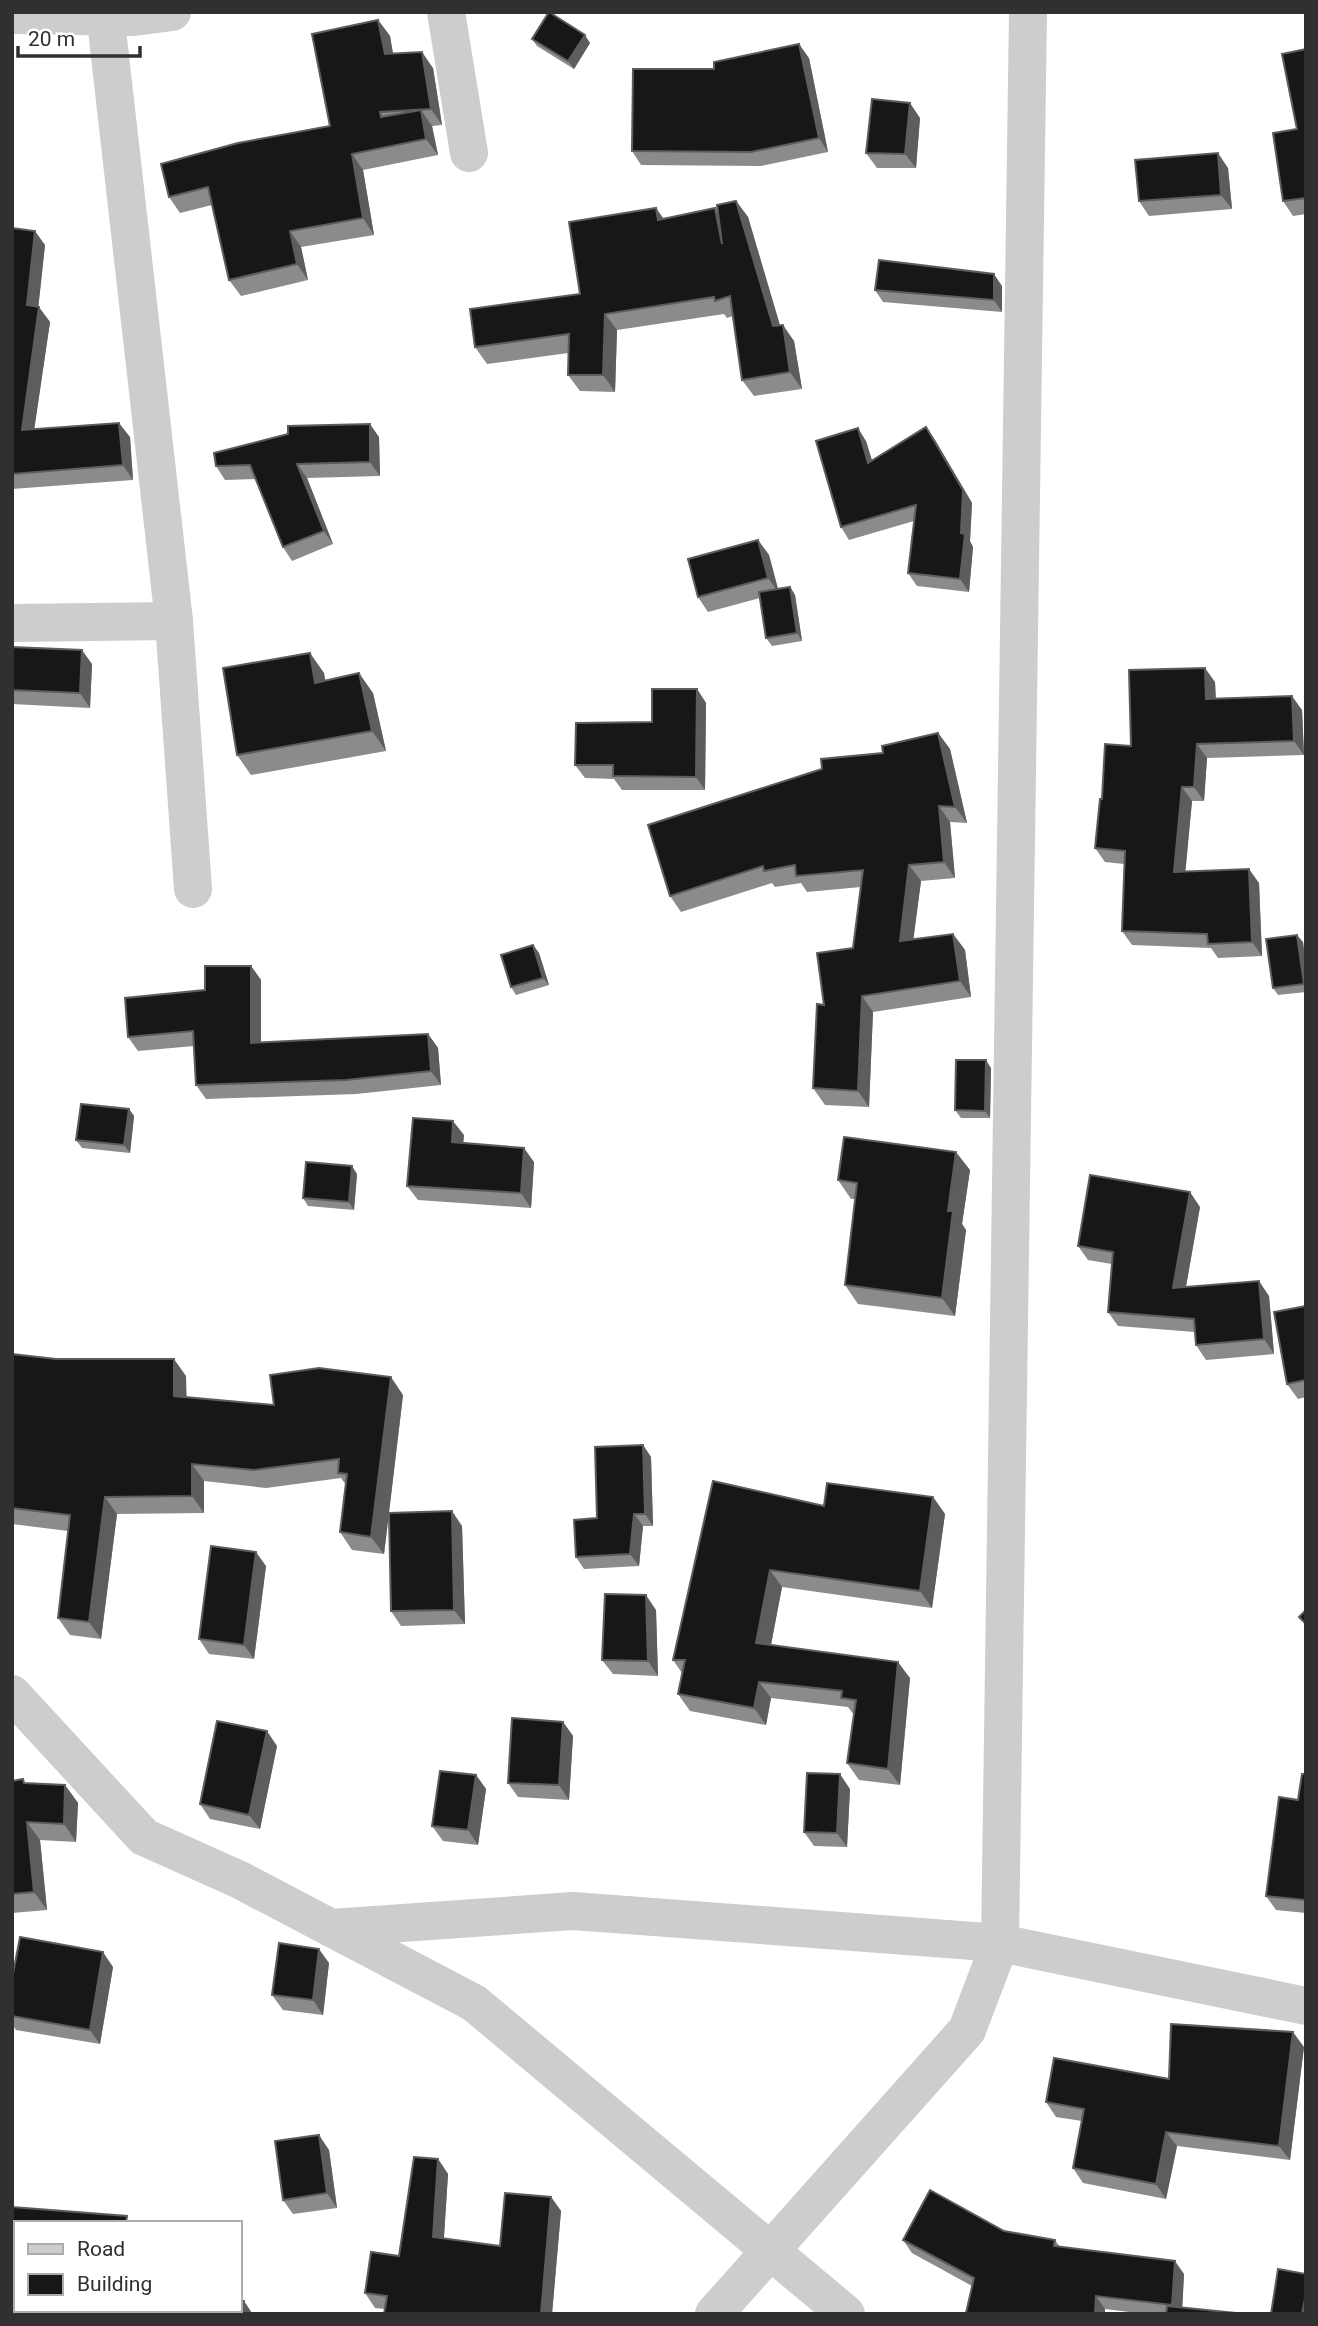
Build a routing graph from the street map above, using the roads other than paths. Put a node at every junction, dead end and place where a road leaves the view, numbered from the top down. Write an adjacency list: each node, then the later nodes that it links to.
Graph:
1 (172, 12): 4 (street)
2 (446, 12): 6 (street)
3 (1028, 12): 12 (street)
4 (105, 14): 5 (street); 7 (street)
5 (12, 15)
6 (469, 153)
7 (174, 621): 8 (street); 9 (street)
8 (12, 623)
9 (193, 889)
10 (12, 1694): 11 (street)
11 (331, 1928): 12 (street); 14 (street)
12 (1000, 1943): 13 (street); 14 (street)
13 (1306, 2006)
14 (771, 2251): 15 (street); 16 (street)
15 (714, 2314)
16 (846, 2314)

